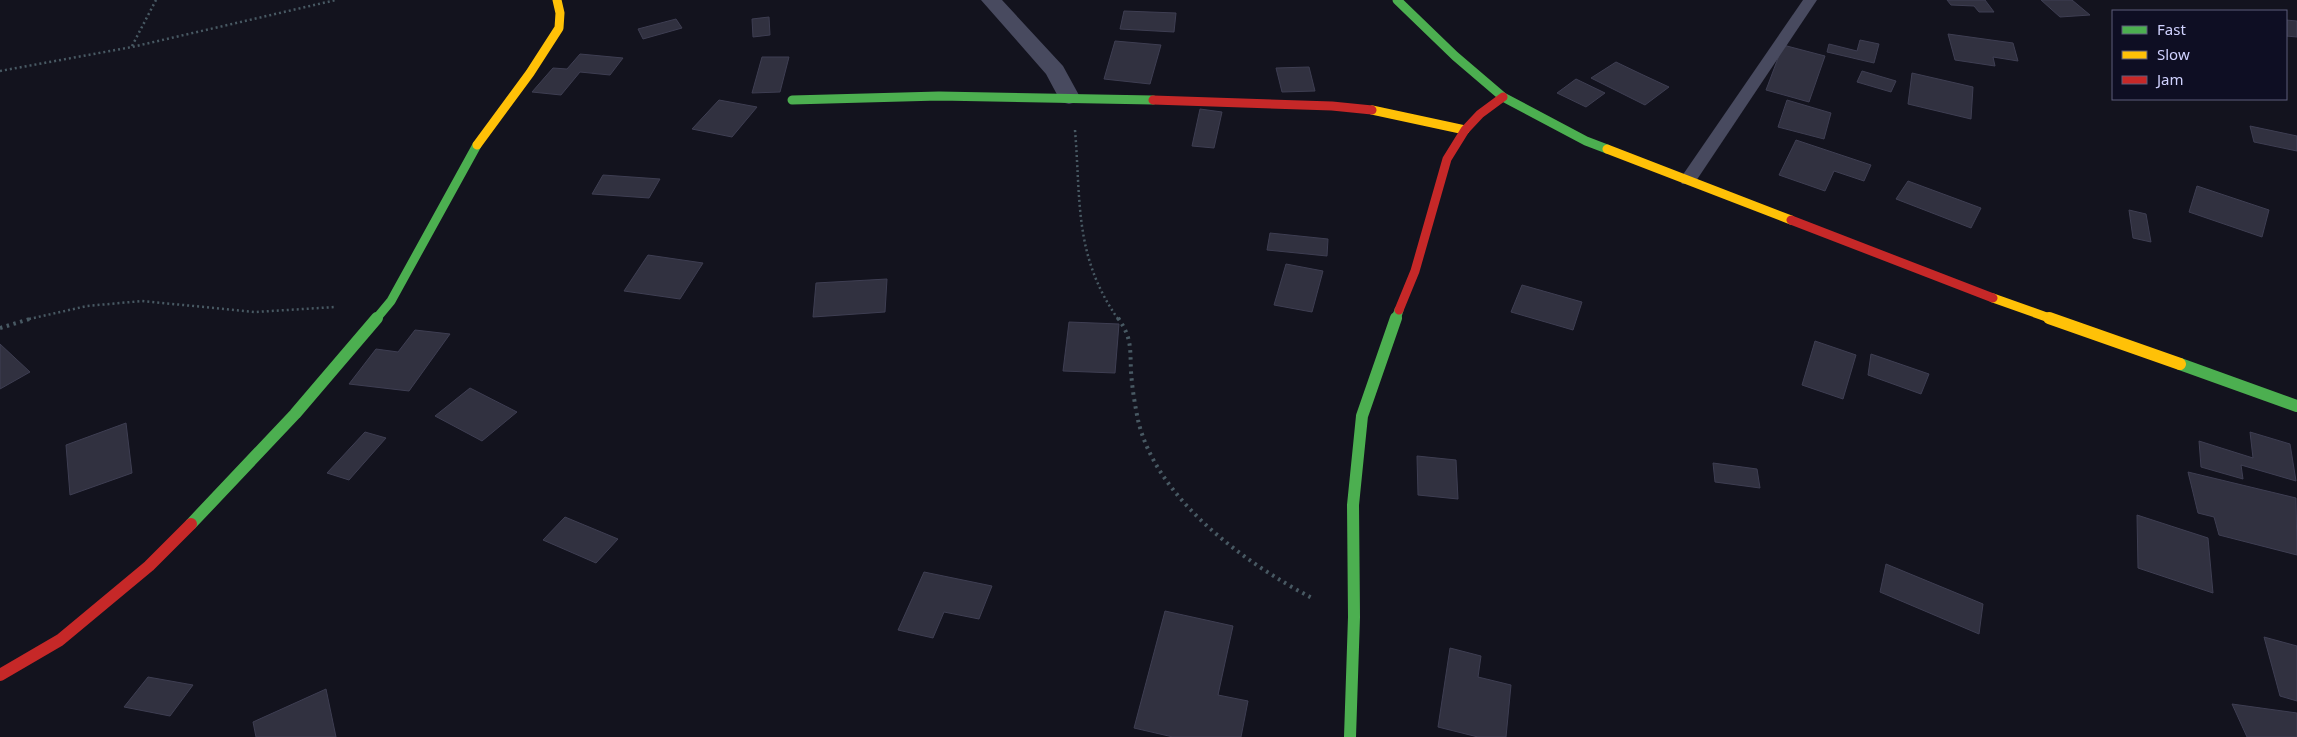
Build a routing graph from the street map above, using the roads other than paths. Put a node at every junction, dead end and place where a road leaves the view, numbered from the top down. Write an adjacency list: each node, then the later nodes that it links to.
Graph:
1 (557, 0): 11 (street)
2 (991, 0): 6 (street)
3 (1397, 0): 5 (street)
4 (1810, 0): 9 (lane)
5 (1503, 96): 8 (street); 9 (street)
6 (1069, 97): 7 (street); 8 (street)
7 (792, 100)
8 (1465, 130): 12 (street)
9 (1688, 180): 10 (street)
10 (2297, 406)
11 (0, 675)
12 (1350, 737)

